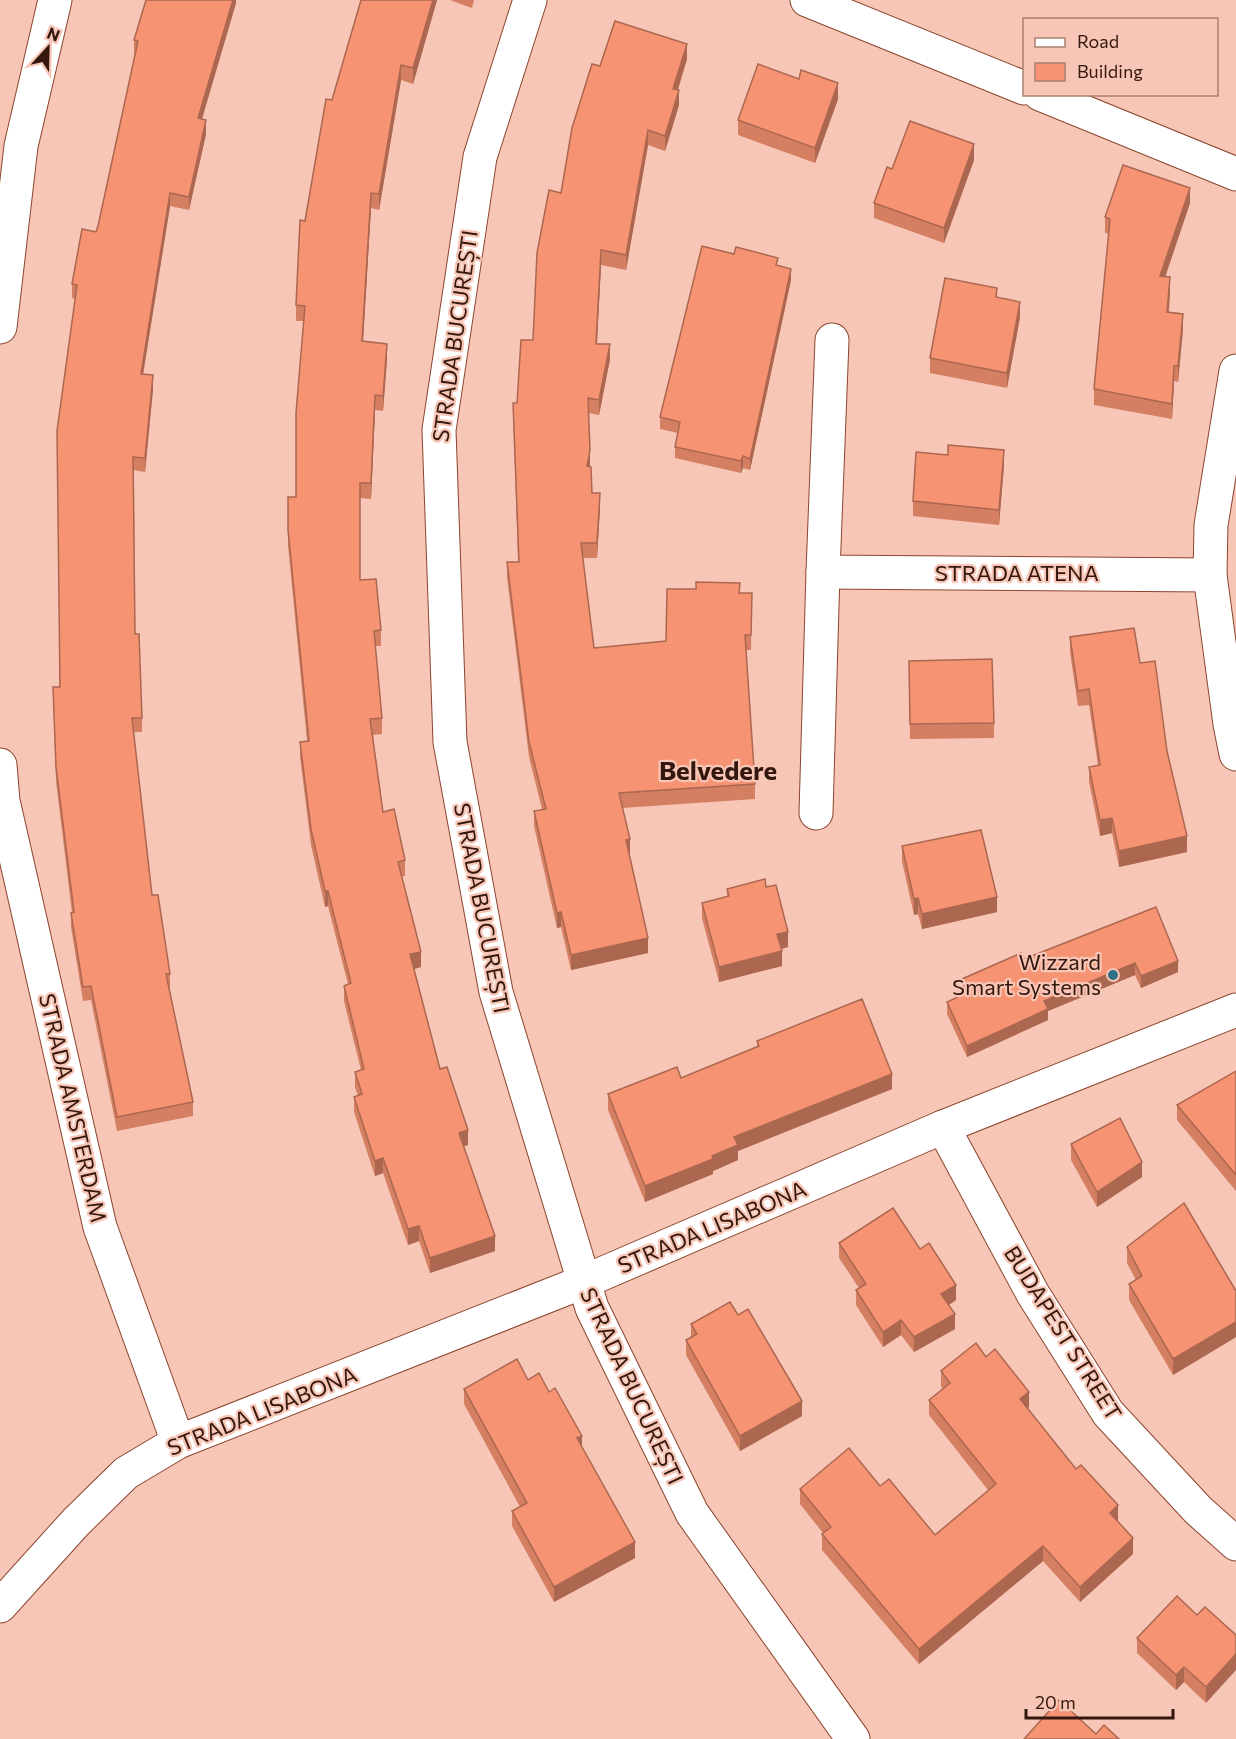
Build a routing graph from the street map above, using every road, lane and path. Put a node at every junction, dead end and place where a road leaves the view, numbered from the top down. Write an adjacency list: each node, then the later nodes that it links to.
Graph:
1 (55, 0): 7 (street)
2 (530, 0): 17 (street, STRADA BUCUREȘTI)
3 (807, 0): 4 (street)
4 (1023, 88)
5 (1045, 96): 6 (street)
6 (1236, 174)
7 (0, 327)
8 (832, 340): 10 (street)
9 (1236, 371): 11 (street)
10 (823, 572): 11 (street, STRADA ATENA); 14 (street)
11 (1210, 575): 12 (street)
12 (1236, 754)
13 (0, 765): 18 (street, STRADA AMSTERDAM)
14 (816, 813)
15 (1236, 1010): 16 (street, STRADA LISABONA)
16 (944, 1127): 17 (street, STRADA LISABONA); 19 (street, BUDAPEST STREET)
17 (583, 1282): 18 (street, STRADA LISABONA); 21 (street, STRADA BUCUREȘTI)
18 (178, 1442): 20 (street, STRADA LISABONA)
19 (1236, 1544)
20 (0, 1606)
21 (853, 1739)

